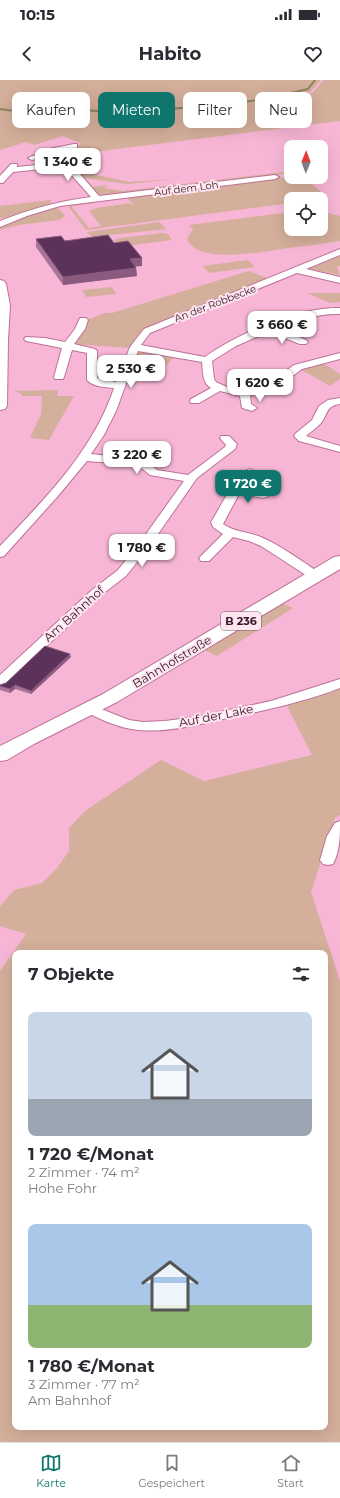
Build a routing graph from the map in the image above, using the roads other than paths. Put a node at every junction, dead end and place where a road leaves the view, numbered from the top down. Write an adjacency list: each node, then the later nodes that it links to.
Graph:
1 (74, 146): 2 (street)
2 (52, 152): 3 (street); 4 (street)
3 (32, 158)
4 (62, 165): 6 (street); 7 (street)
5 (275, 177): 7 (street, Auf dem Loh)
6 (0, 181)
7 (97, 199): 8 (street, Auf dem Loh)
8 (0, 223)
9 (340, 252): 10 (street, An der Robbecke)
10 (297, 270): 11 (street); 19 (street, An der Robbecke)
11 (340, 280)
12 (0, 284): 28 (street)
13 (340, 311): 15 (street)
14 (83, 320): 18 (street)
15 (268, 328): 17 (street); 21 (street)
16 (29, 340): 18 (street)
17 (303, 342)
18 (68, 345): 22 (street); 23 (street)
19 (135, 347): 21 (street); 23 (street, An der Robbecke)
20 (340, 356): 25 (street)
21 (207, 360): 24 (street)
22 (59, 377)
23 (120, 386): 32 (street, An der Robbecke)
24 (218, 388): 25 (street); 26 (street)
25 (245, 393): 29 (street)
26 (195, 401)
27 (340, 401): 31 (street)
28 (0, 406)
29 (252, 408)
30 (225, 438): 34 (street, Am Bahnhof)
31 (340, 449)
32 (84, 457): 34 (street); 38 (street, An der Robbecke)
33 (250, 472): 35 (street)
34 (190, 479): 42 (street, Am Bahnhof)
35 (237, 490): 36 (street); 37 (street)
36 (263, 495)
37 (230, 532): 39 (street); 41 (street)
38 (0, 553)
39 (205, 558)
40 (340, 561): 41 (main road, Bahnhofstraße / B 236)
41 (316, 576): 44 (main road, Bahnhofstraße / B 236)
42 (0, 682)
43 (340, 683): 44 (street, Auf der Lake)
44 (91, 709): 45 (main road, Bahnhofstraße / B 236)
45 (0, 756)
46 (340, 826): 47 (street)
47 (328, 860)

